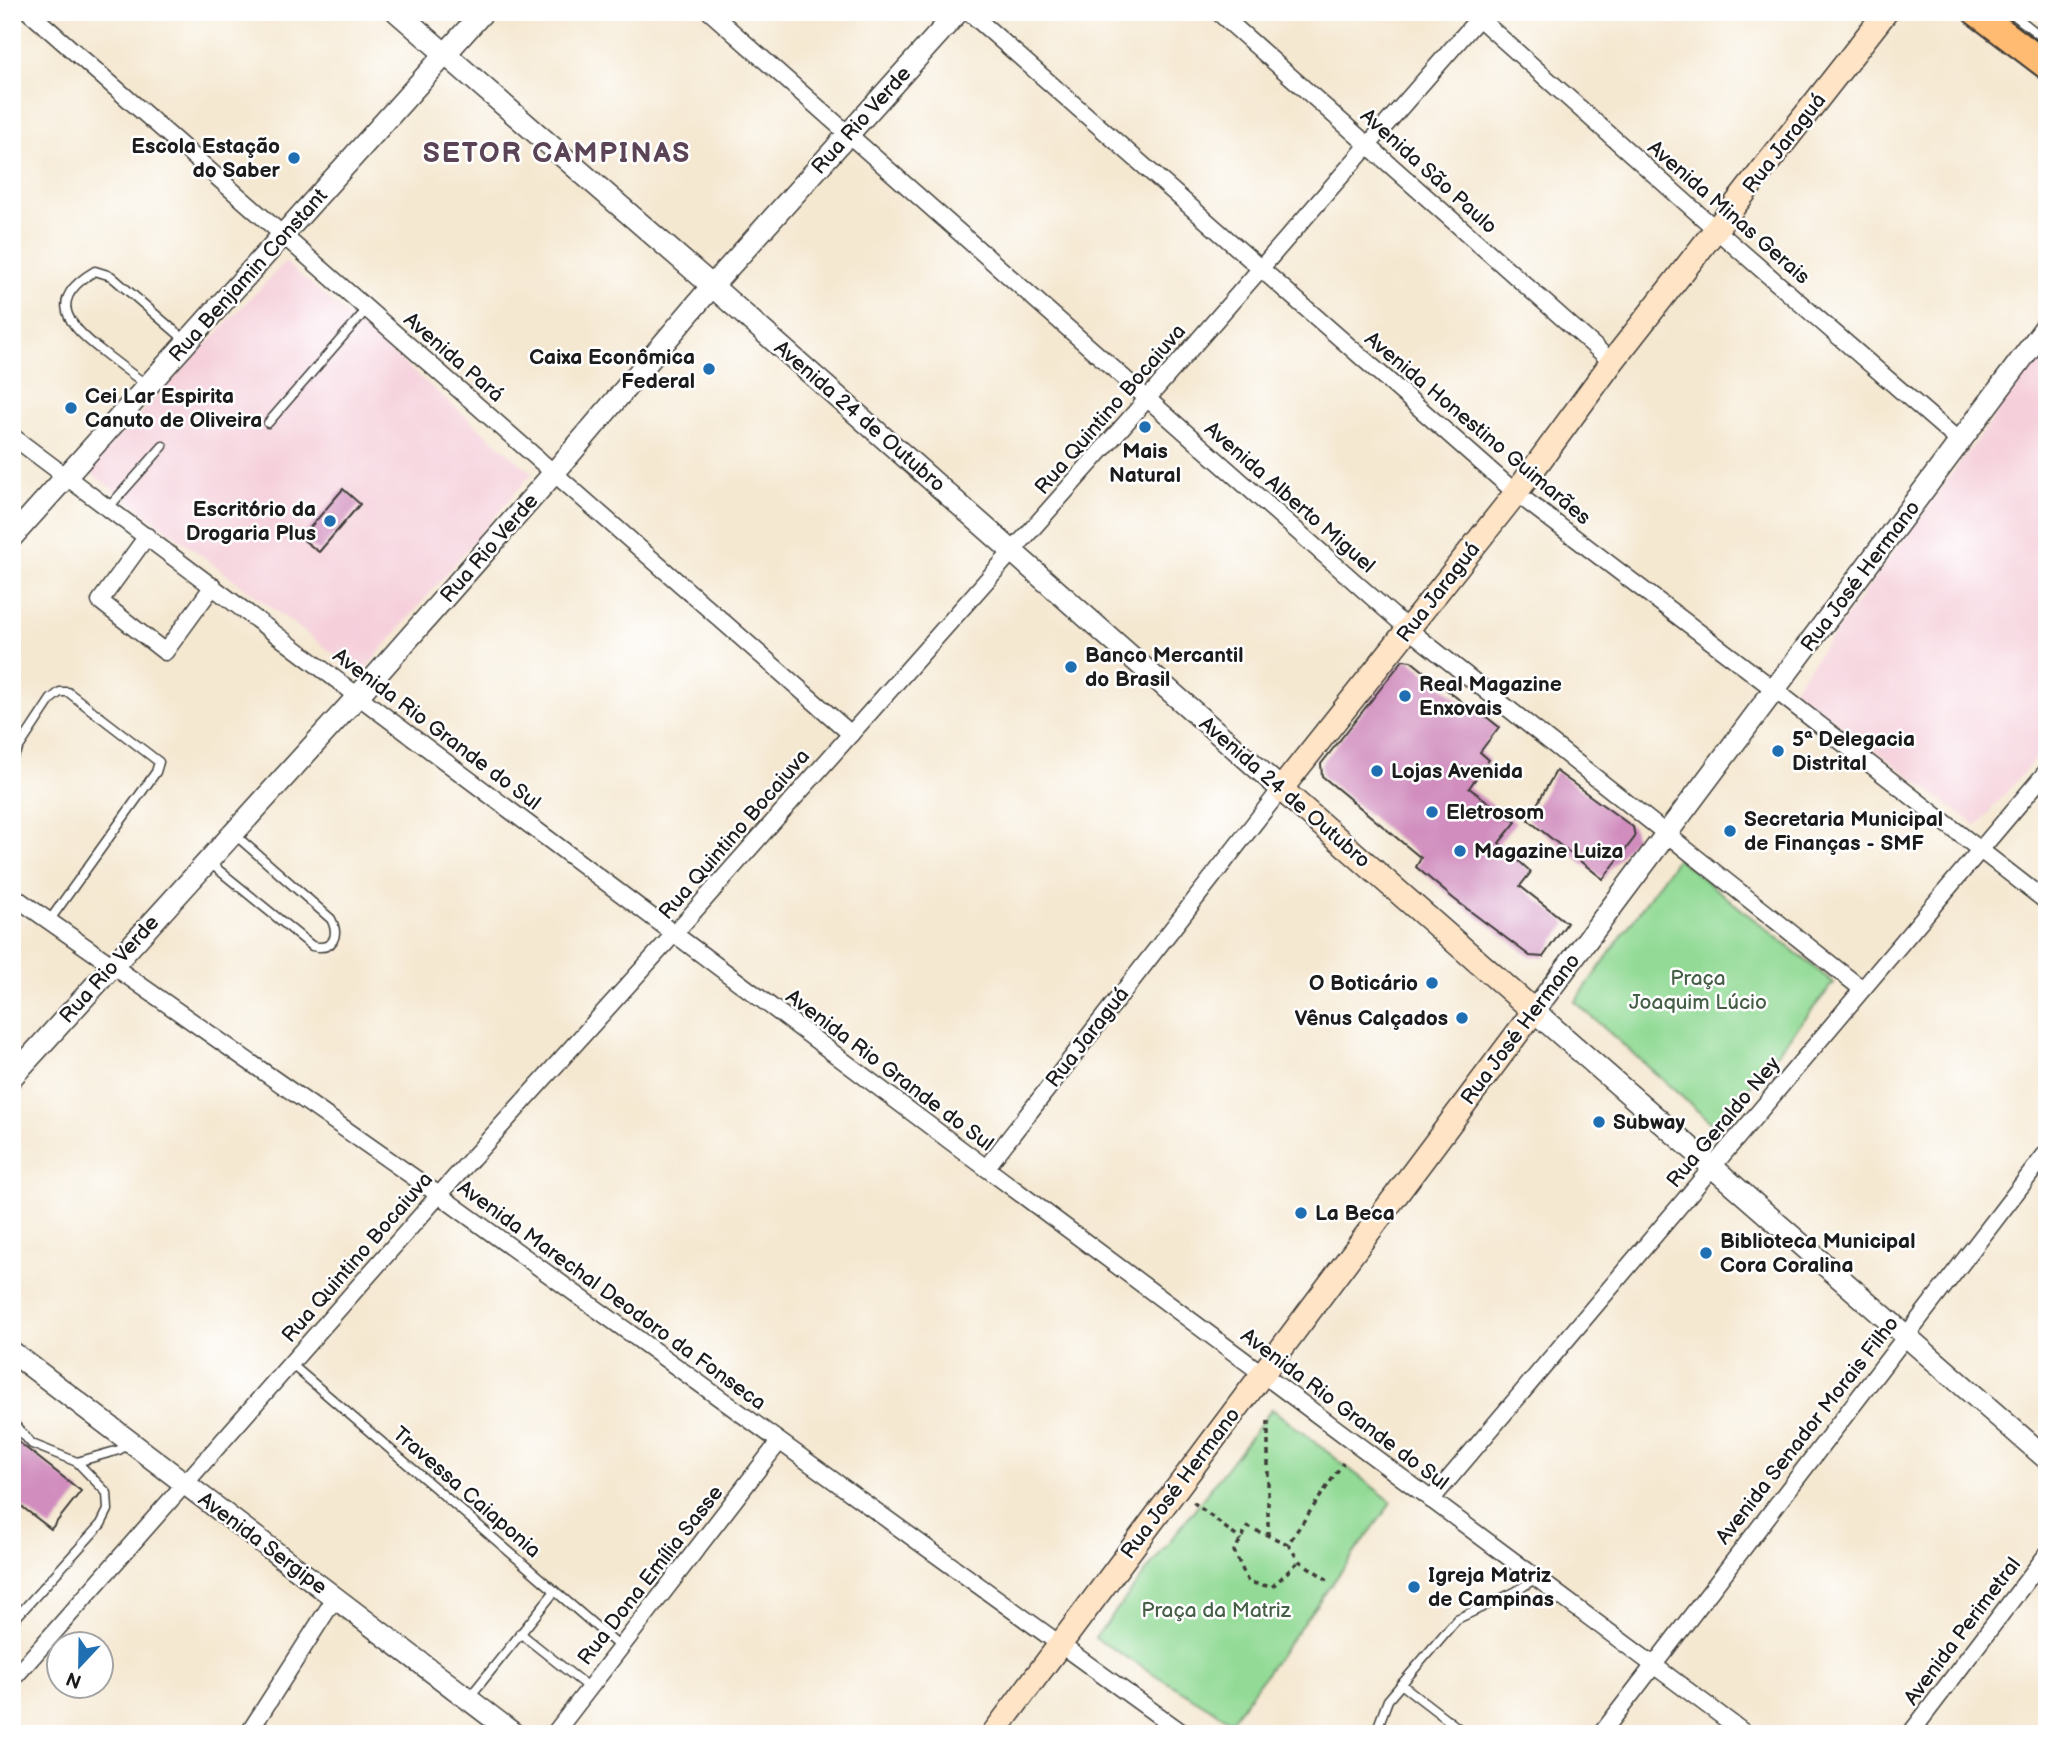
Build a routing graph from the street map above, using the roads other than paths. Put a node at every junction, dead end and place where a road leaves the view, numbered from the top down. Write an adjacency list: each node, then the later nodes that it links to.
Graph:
1 (29, 12): 18 (street, Avenida Pará)
2 (397, 12): 13 (street, Avenida 24 de Outubro)
3 (483, 12): 13 (street, Rua Benjamin Constant)
4 (709, 12): 15 (street, Avenida Alberto Miguel)
5 (958, 12): 15 (street, Rua Rio Verde)
6 (969, 12): 19 (street, Avenida Honestino Guimarães)
7 (1218, 12): 16 (street, Avenida São Paulo)
8 (1886, 12): 17 (main road, Rua Jaraguá)
9 (1976, 12): 14 (main road)
10 (2010, 12): 12 (lane)
11 (1478, 14): 16 (street, Rua Quintino Bocaiuva); 17 (street, Avenida Minas Gerais)
12 (2047, 41)
13 (445, 55): 18 (street, Rua Benjamin Constant); 20 (street, Avenida 24 de Outubro)
14 (2047, 65)
15 (848, 134): 20 (street, Rua Rio Verde); 26 (street, Avenida Alberto Miguel)
16 (1368, 145): 19 (street, Rua Quintino Bocaiuva); 24 (street, Avenida São Paulo)
17 (1716, 230): 24 (main road, Rua Jaraguá); 29 (street, Avenida Minas Gerais)
18 (284, 236): 21 (street, Avenida Pará); 23 (street, Rua Benjamin Constant)
19 (1260, 269): 26 (street, Rua Quintino Bocaiuva); 33 (street, Avenida Honestino Guimarães)
20 (712, 286): 31 (street, Rua Rio Verde); 37 (street, Avenida 24 de Outubro)
21 (367, 309): 27 (lane); 31 (street, Avenida Pará)
22 (2047, 325): 29 (street, Rua José Hermano)
23 (187, 342): 25 (street, Rua Benjamin Constant); 25 (lane)
24 (1612, 362): 33 (main road, Rua Jaraguá)
25 (148, 386): 32 (street, Rua Benjamin Constant)
26 (1147, 399): 37 (street, Rua Quintino Bocaiuva); 39 (street, Avenida Alberto Miguel)
27 (268, 423)
28 (12, 436): 32 (street, Avenida Rio Grande do Sul)
29 (1961, 442): 40 (street, Rua José Hermano)
30 (163, 446): 34 (lane)
31 (554, 473): 41 (street, Rua Rio Verde); 42 (street, Avenida Pará)
32 (66, 475): 34 (street, Avenida Rio Grande do Sul); 36 (street, Rua Benjamin Constant)
33 (1516, 494): 39 (main road, Rua Jaraguá); 40 (street, Avenida Honestino Guimarães)
34 (109, 507): 35 (street, Avenida Rio Grande do Sul)
35 (147, 536): 38 (street, Avenida Rio Grande do Sul); 38 (street)
36 (12, 537)
37 (1012, 551): 42 (street, Rua Quintino Bocaiuva); 45 (street, Avenida 24 de Outubro)
38 (213, 586): 41 (street, Avenida Rio Grande do Sul)
39 (1408, 629): 45 (main road, Rua Jaraguá); 47 (street, Avenida Alberto Miguel)
40 (1775, 690): 47 (street, Rua José Hermano); 48 (street, Avenida Honestino Guimarães)
41 (358, 696): 46 (street, Rua Rio Verde); 53 (street, Avenida Rio Grande do Sul)
42 (851, 734): 53 (street, Rua Quintino Bocaiuva)
43 (12, 758): 52 (lane)
44 (2047, 771): 48 (street, Rua Geraldo Ney)
45 (1281, 789): 56 (main road, Avenida 24 de Outubro); 60 (street, Rua Jaraguá)
46 (233, 833): 49 (street, Rua Rio Verde); 49 (lane)
47 (1667, 834): 55 (street, Avenida Alberto Miguel); 56 (street, Rua José Hermano)
48 (1979, 849): 51 (street, Avenida Honestino Guimarães); 55 (street, Rua Geraldo Ney)
49 (207, 861): 54 (street, Rua Rio Verde)
50 (12, 895): 52 (street, Avenida Marechal Deodoro da Fonseca)
51 (2047, 902)
52 (49, 921): 54 (street, Avenida Marechal Deodoro da Fonseca)
53 (674, 934): 60 (street, Avenida Rio Grande do Sul); 61 (street, Rua Quintino Bocaiuva)
54 (111, 966): 57 (street, Rua Rio Verde); 61 (street, Avenida Marechal Deodoro da Fonseca)
55 (1862, 989): 59 (street, Rua Geraldo Ney)
56 (1534, 1011): 59 (street, Avenida 24 de Outubro); 65 (main road, Rua José Hermano)
57 (12, 1077)
58 (2047, 1152): 62 (street, Avenida Senador Morais Filho)
59 (1714, 1167): 62 (street, Avenida 24 de Outubro); 72 (street, Rua Geraldo Ney)
60 (986, 1168): 65 (street, Avenida Rio Grande do Sul)
61 (439, 1195): 64 (street, Rua Quintino Bocaiuva); 68 (street, Avenida Marechal Deodoro da Fonseca)
62 (1907, 1336): 69 (street, Avenida 24 de Outubro); 81 (street, Avenida Senador Morais Filho)
63 (12, 1352): 67 (street, Avenida Sergipe)
64 (291, 1364): 71 (street, Rua Quintino Bocaiuva); 75 (lane, Travessa Caiaponia)
65 (1263, 1373): 72 (street, Avenida Rio Grande do Sul); 79 (main road, Rua José Hermano)
66 (12, 1422): 70 (lane)
67 (131, 1442): 70 (lane); 71 (street, Avenida Sergipe)
68 (779, 1442): 79 (street, Avenida Marechal Deodoro da Fonseca); 80 (street, Rua Dona Emília Sasse)
69 (2047, 1459)
70 (77, 1462): 77 (lane)
71 (185, 1484): 76 (street, Avenida Sergipe); 82 (street, Rua Quintino Bocaiuva)
72 (1431, 1500): 74 (street, Avenida Rio Grande do Sul)
73 (2047, 1554): 86 (street, Avenida Perimetral)
74 (1536, 1578): 81 (street, Avenida Rio Grande do Sul); 83 (lane)
75 (555, 1591): 78 (lane); 80 (lane, Travessa Caiaponia)
76 (335, 1598): 85 (street, Avenida Sergipe); 87 (street)
77 (12, 1622)
78 (520, 1633): 84 (lane); 85 (lane)
79 (1060, 1645): 90 (main road, Rua José Hermano); 91 (street, Avenida Marechal Deodoro da Fonseca)
80 (620, 1647): 84 (street, Rua Dona Emília Sasse)
81 (1653, 1664): 94 (street, Avenida Senador Morais Filho); 95 (street, Avenida Rio Grande do Sul)
82 (12, 1680)
83 (1401, 1684): 92 (lane); 93 (lane)
84 (589, 1688): 89 (street, Rua Dona Emília Sasse)
85 (468, 1699): 88 (street, Avenida Sergipe)
86 (1919, 1730)
87 (248, 1734)
88 (514, 1734)
89 (554, 1734)
90 (993, 1734)
91 (1184, 1734)
92 (1379, 1734)
93 (1466, 1734)
94 (1601, 1734)
95 (1746, 1734)

